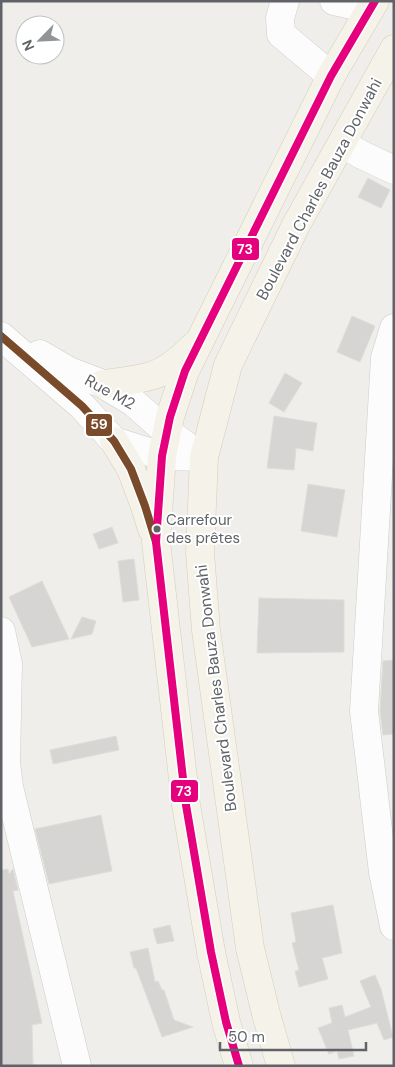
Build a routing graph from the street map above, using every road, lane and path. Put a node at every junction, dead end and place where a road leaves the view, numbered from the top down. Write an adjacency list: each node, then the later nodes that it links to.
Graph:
1 (285, 1): 5 (street)
2 (334, 1): 3 (street)
3 (372, 5): 5 (main road)
4 (394, 49): 6 (main road, Boulevard Charles Bauza Donwahi)
5 (331, 76): 10 (main road)
6 (342, 143): 7 (street); 14 (main road, Boulevard Charles Bauza Donwahi)
7 (394, 170)
8 (394, 328): 18 (street)
9 (1, 335): 11 (street, Rue M2); 12 (street, Rue M2)
10 (200, 341): 11 (main road); 13 (main road)
11 (103, 384): 13 (street, Rue M2)
12 (114, 441): 13 (street, Rue M2); 15 (main road)
13 (164, 444): 14 (street, Rue M2); 15 (main road)
14 (204, 457): 21 (main road, Boulevard Charles Bauza Donwahi)
15 (156, 542): 20 (main road)
16 (1, 631): 17 (street)
17 (4, 778): 19 (street)
18 (394, 926)
19 (77, 1066)
20 (239, 1066)
21 (280, 1066)

